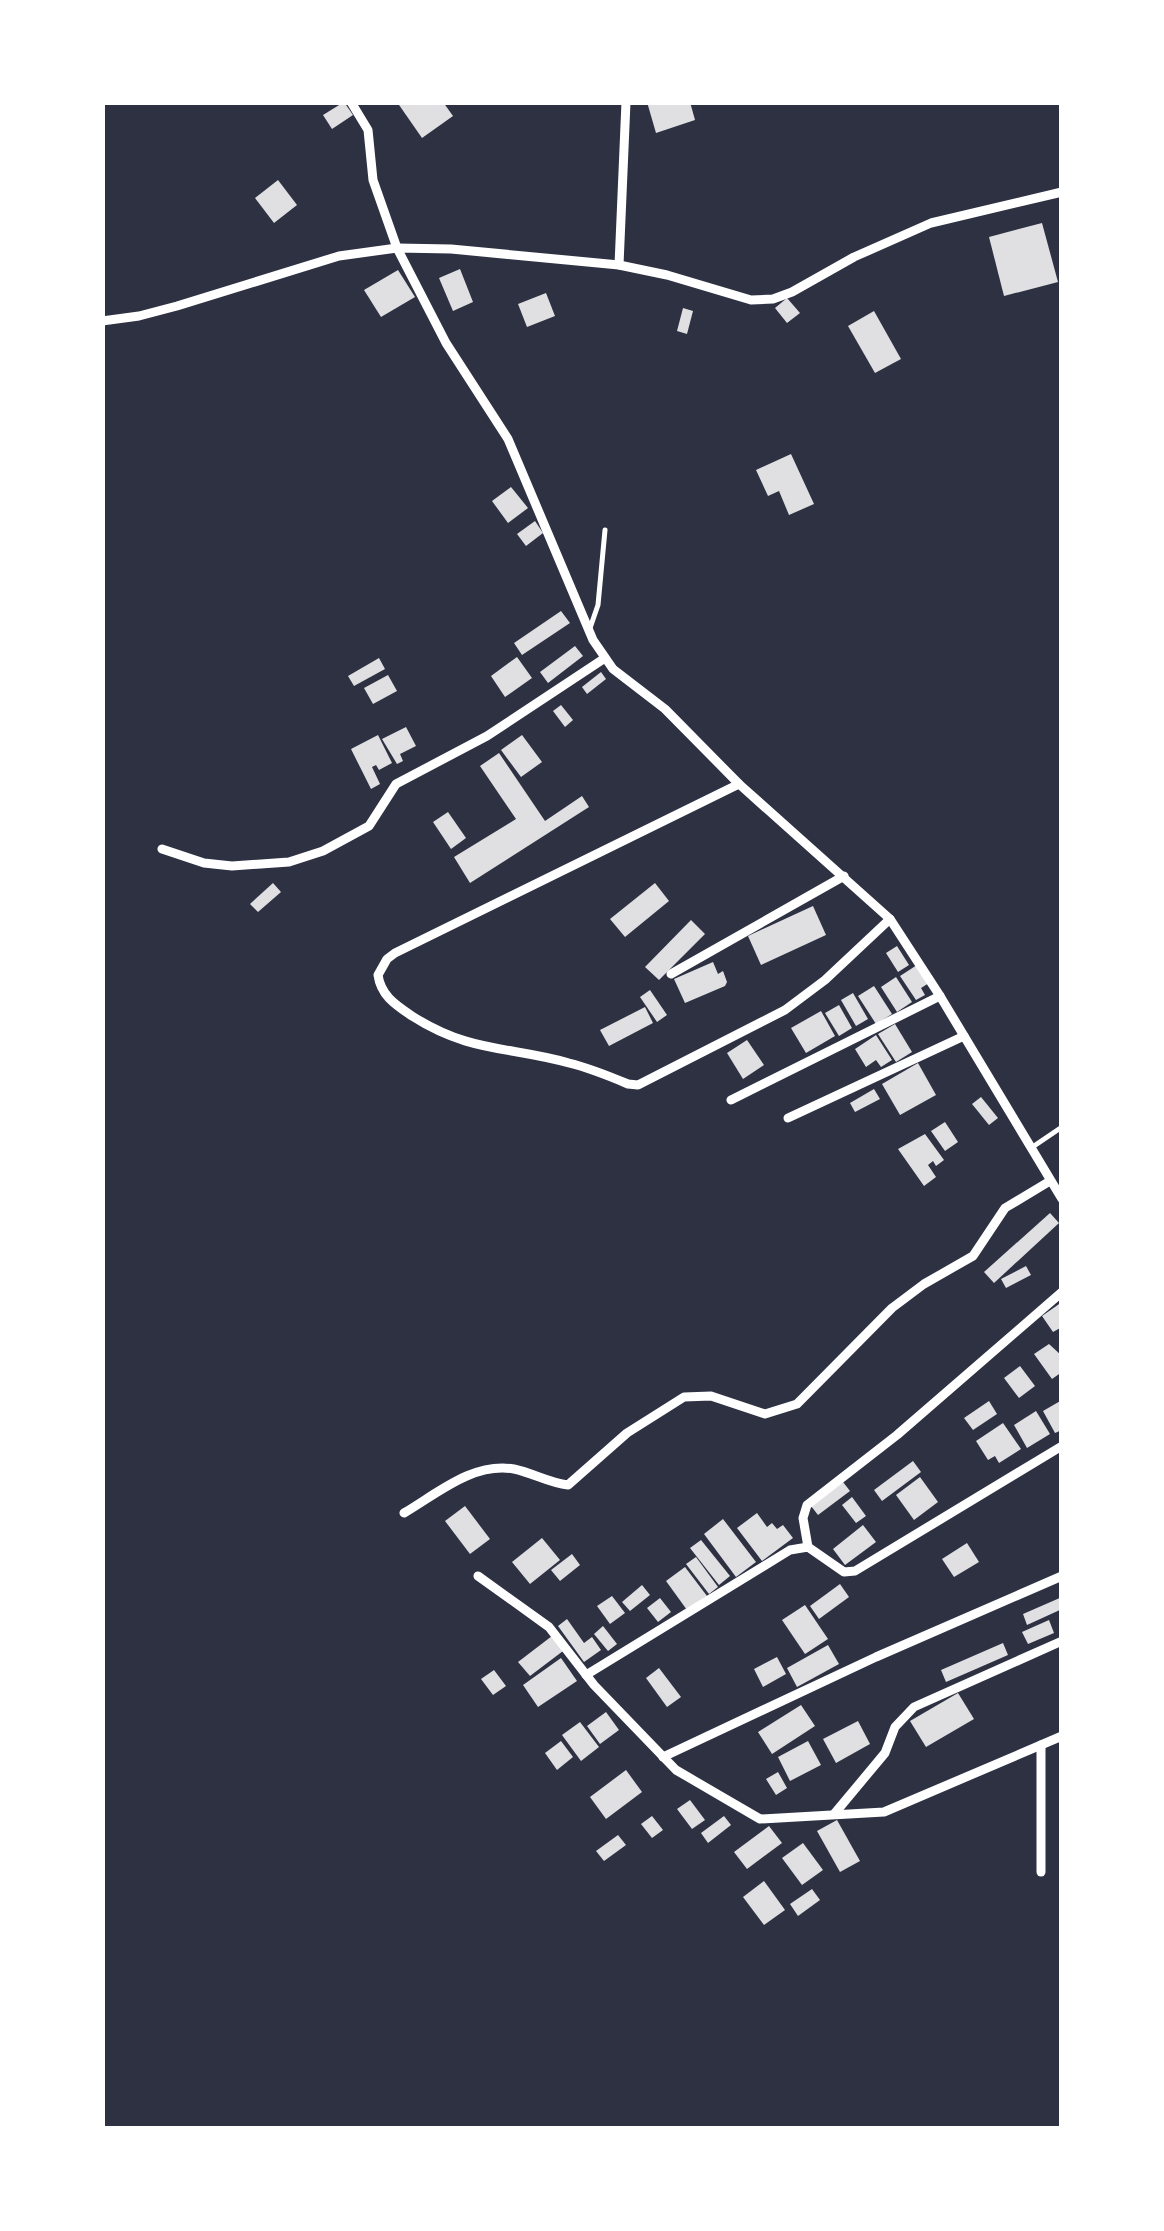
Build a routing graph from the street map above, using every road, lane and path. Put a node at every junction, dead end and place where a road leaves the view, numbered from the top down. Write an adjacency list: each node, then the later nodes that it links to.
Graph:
1 (352, 102): 4 (street)
2 (626, 102): 5 (street)
3 (1062, 192): 5 (street)
4 (397, 248): 5 (street); 6 (street); 8 (street)
5 (619, 265)
6 (102, 320)
7 (605, 530): 8 (lane)
8 (588, 633): 9 (street)
9 (605, 658): 10 (street); 11 (street)
10 (739, 784): 12 (street); 13 (street)
11 (162, 850)
12 (844, 876): 13 (street); 14 (street)
13 (890, 919): 15 (street)
14 (671, 974)
15 (940, 996): 16 (street); 17 (street)
16 (964, 1036): 18 (street); 20 (street)
17 (731, 1100)
18 (788, 1118)
19 (1062, 1128): 20 (lane)
20 (1031, 1148): 21 (street)
21 (1050, 1182): 22 (street); 25 (street)
22 (1062, 1200)
23 (1062, 1292): 26 (street)
24 (1062, 1446): 26 (street)
25 (404, 1513)
26 (808, 1547): 30 (street)
27 (478, 1576): 30 (street)
28 (1062, 1576): 33 (street)
29 (1062, 1641): 34 (street)
30 (586, 1676): 33 (street)
31 (1062, 1736): 32 (street)
32 (1041, 1745): 34 (street); 35 (street)
33 (663, 1757): 34 (street)
34 (835, 1813)
35 (1042, 1872)

